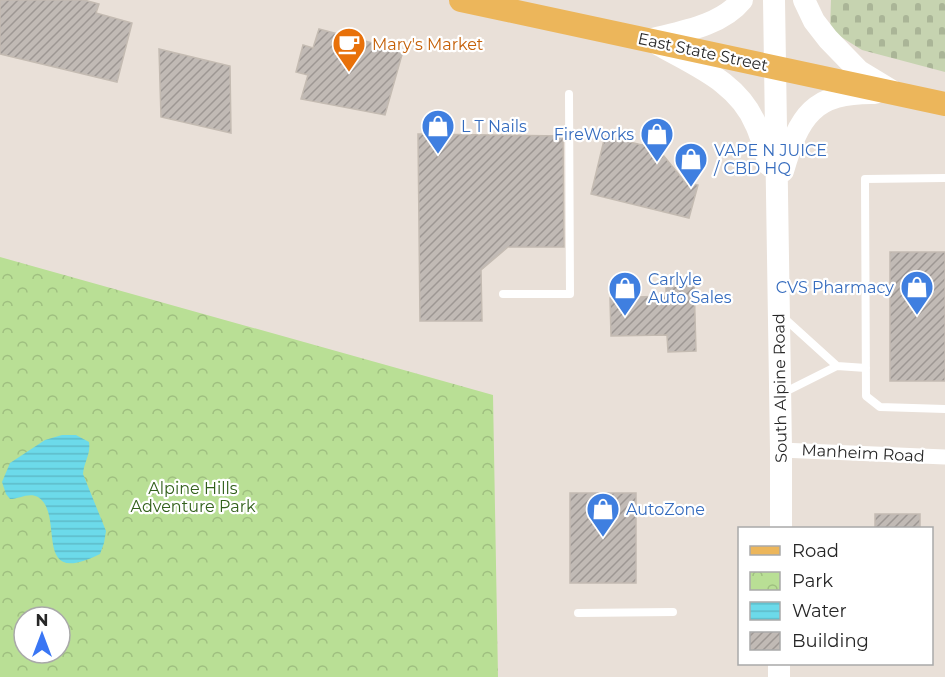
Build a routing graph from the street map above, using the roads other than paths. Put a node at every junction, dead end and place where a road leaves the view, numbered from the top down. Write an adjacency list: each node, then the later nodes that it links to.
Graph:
1 (461, 0): 5 (main road, East State Street)
2 (742, 0): 5 (main road)
3 (774, 0): 6 (main road, South Alpine Road)
4 (804, 0): 7 (main road)
5 (649, 40): 6 (main road, East State Street); 11 (main road)
6 (774, 67): 7 (main road, East State Street); 11 (main road, South Alpine Road)
7 (896, 93): 9 (main road, East State Street); 11 (main road)
8 (569, 94): 12 (lane)
9 (945, 104)
10 (945, 178): 15 (lane)
11 (777, 189): 13 (main road, South Alpine Road)
12 (503, 294)
13 (779, 313): 14 (lane); 16 (main road, South Alpine Road)
14 (837, 366): 15 (lane); 16 (lane)
15 (866, 368): 17 (lane)
16 (780, 394): 18 (main road, South Alpine Road)
17 (945, 409)
18 (782, 450): 19 (street, Manheim Road); 20 (main road, South Alpine Road)
19 (945, 457)
20 (781, 527)
21 (673, 612): 22 (lane)
22 (578, 613)

